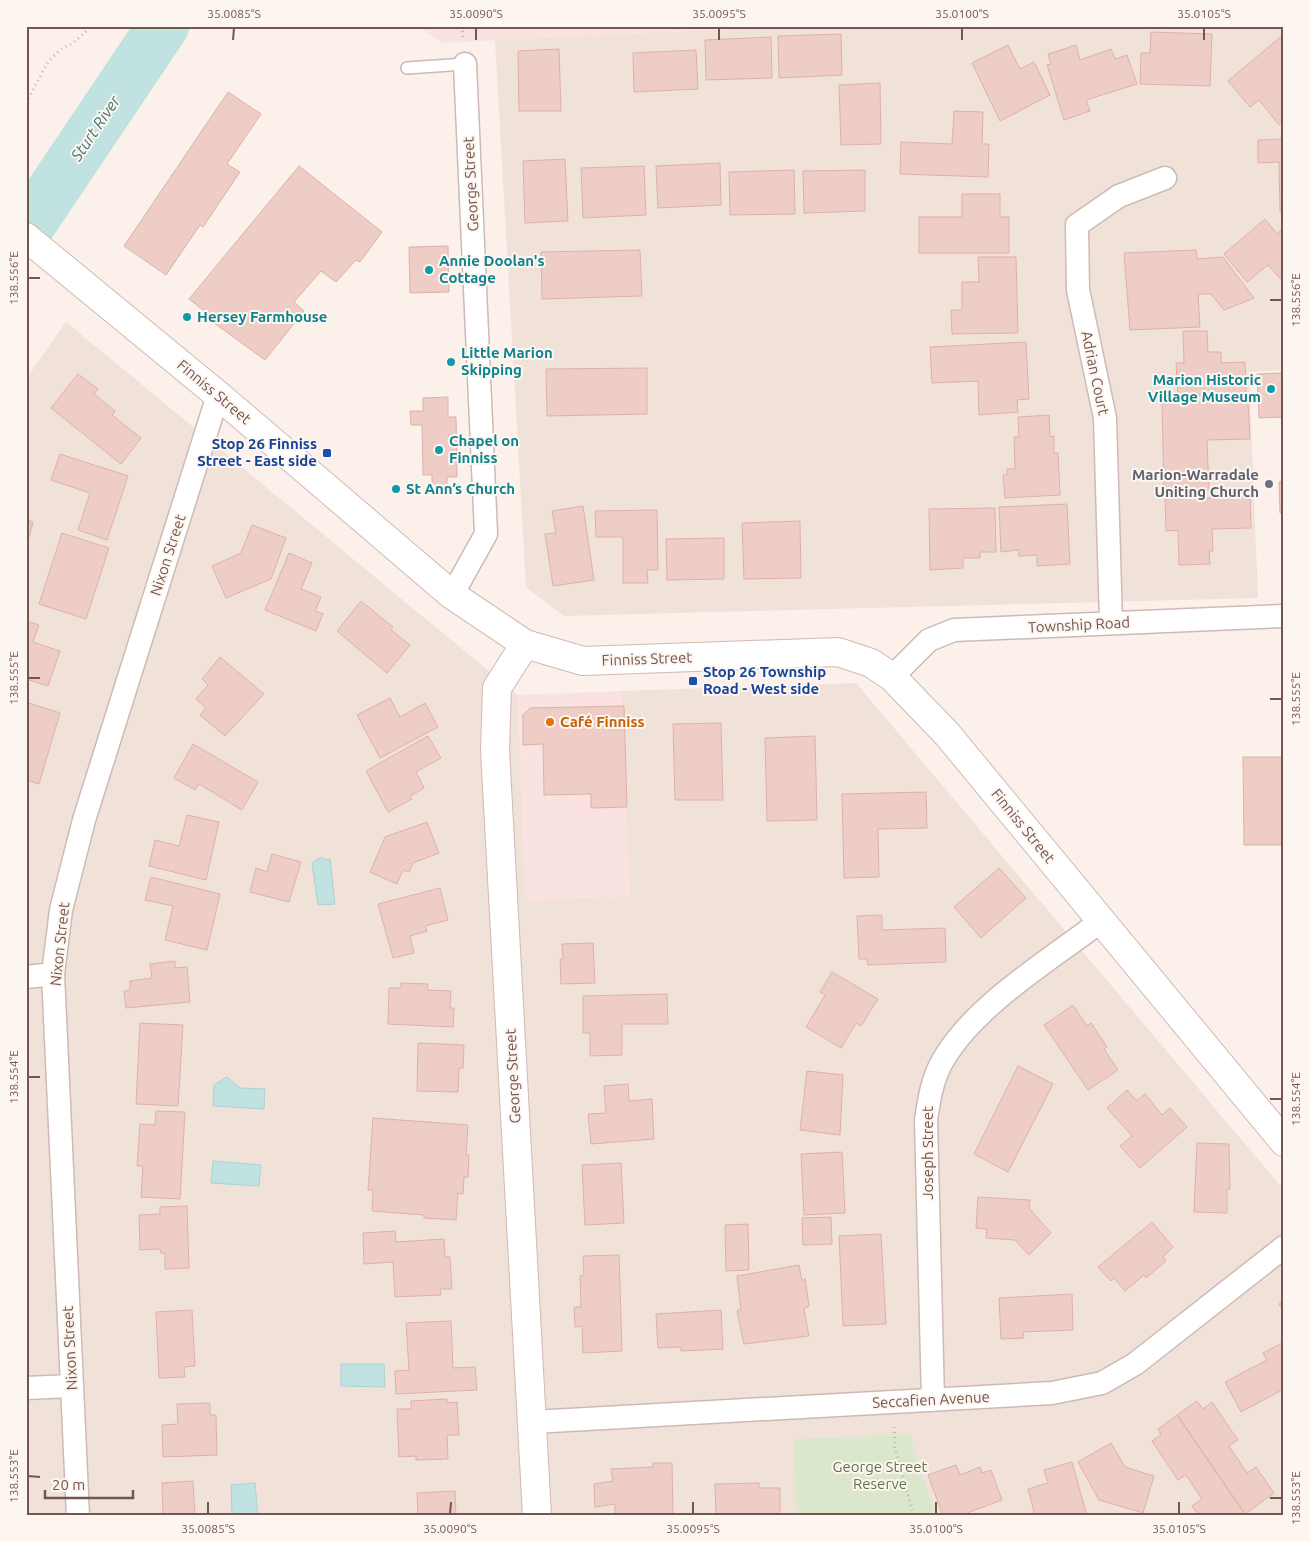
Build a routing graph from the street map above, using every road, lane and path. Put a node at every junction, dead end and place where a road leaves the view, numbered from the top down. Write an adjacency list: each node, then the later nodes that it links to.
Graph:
1 (92, 26): 4 (path)
2 (465, 64): 3 (lane); 8 (street, George Street)
3 (407, 68)
4 (26, 102)
5 (1166, 178): 10 (street, Adrian Court)
6 (34, 243): 7 (street, Finniss Street)
7 (218, 395): 8 (street, Finniss Street); 14 (street, Nixon Street)
8 (452, 595): 11 (street, Finniss Street)
9 (1284, 616): 10 (street, Township Road)
10 (1111, 623): 12 (street, Township Road)
11 (525, 644): 12 (street, Finniss Street); 22 (street, George Street)
12 (892, 677): 13 (street, Finniss Street)
13 (1101, 921): 16 (street, Finniss Street); 20 (street, Joseph Street)
14 (53, 974): 15 (street); 18 (street, Nixon Street)
15 (26, 977)
16 (1284, 1142)
17 (1284, 1246): 20 (street, Seccafien Avenue)
18 (72, 1386): 19 (street); 23 (street, Nixon Street)
19 (26, 1388)
20 (933, 1400): 21 (street, Seccafien Avenue)
21 (893, 1402): 22 (street, Seccafien Avenue); 25 (path)
22 (532, 1422): 24 (street, George Street)
23 (78, 1516)
24 (537, 1516)
25 (914, 1516)

